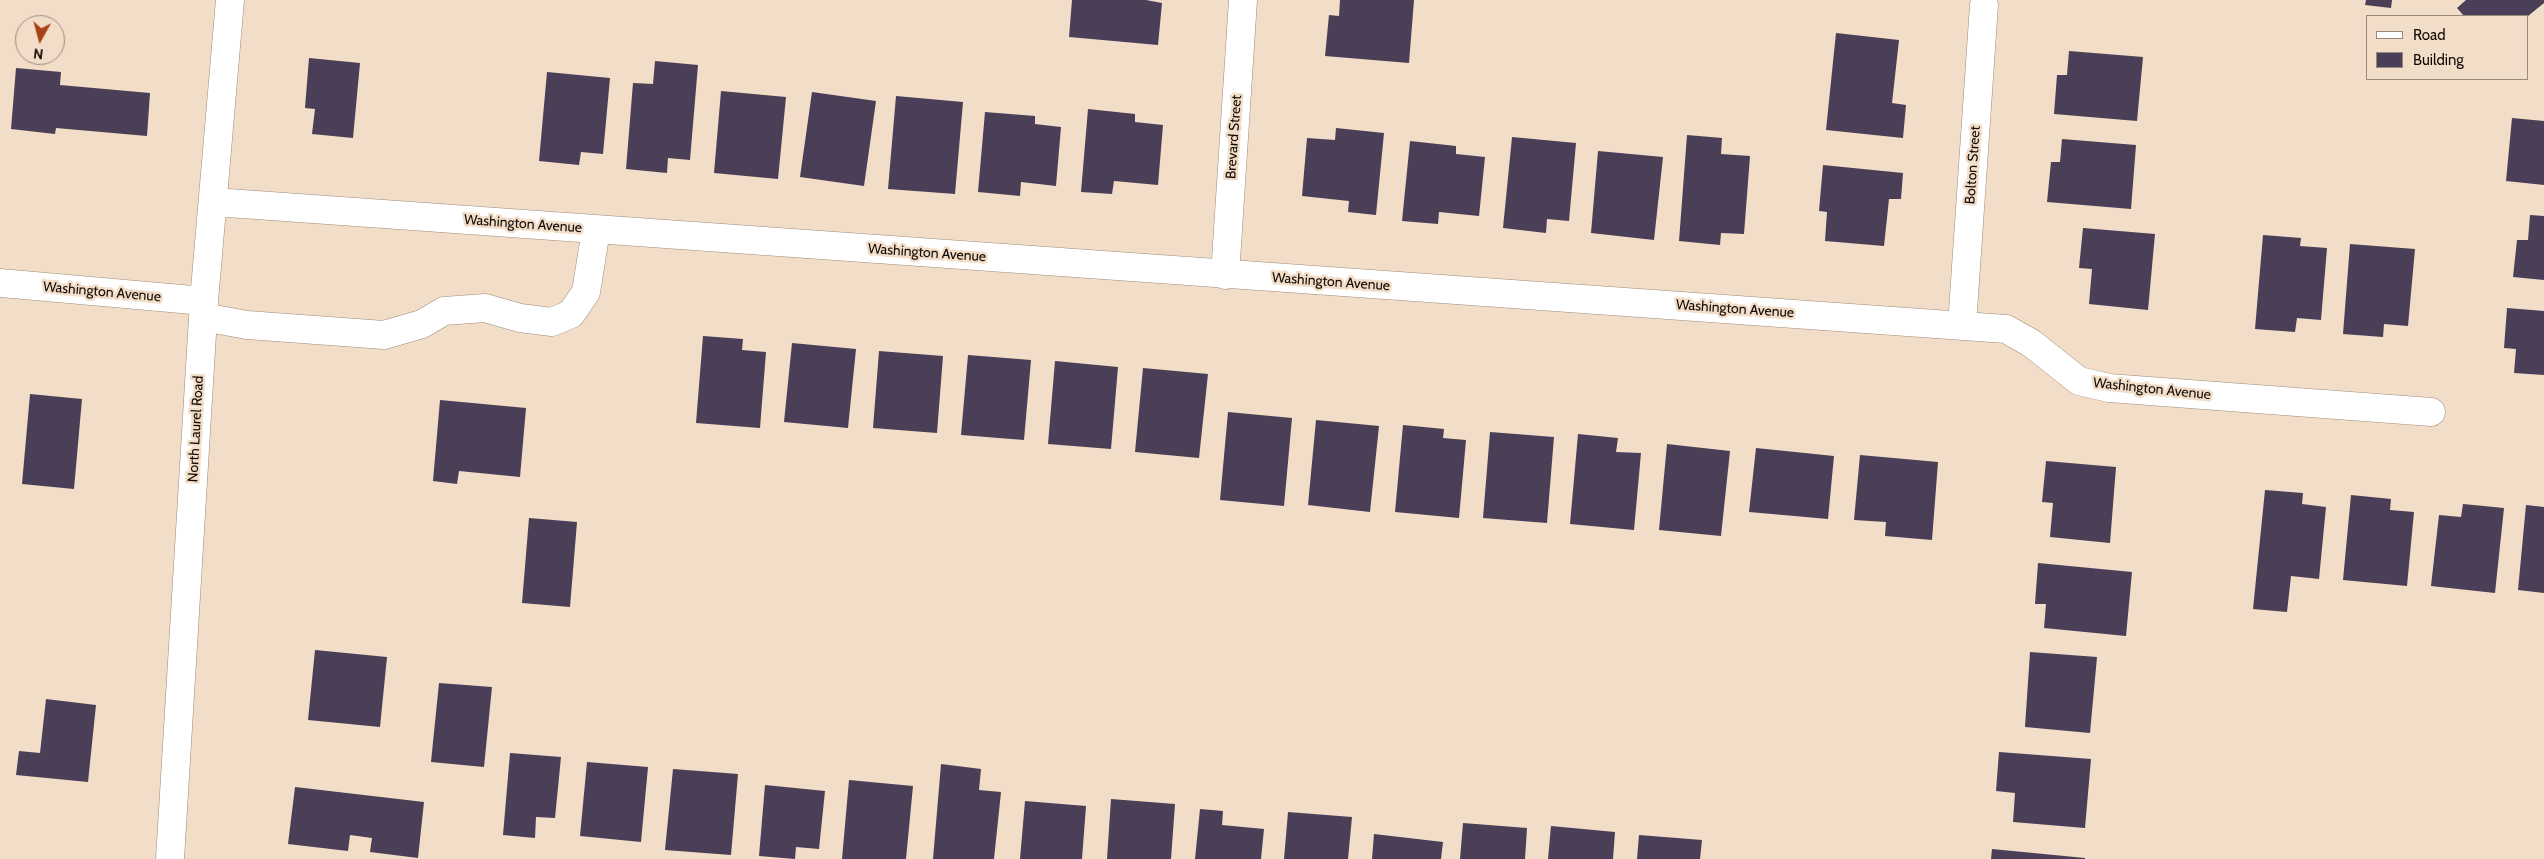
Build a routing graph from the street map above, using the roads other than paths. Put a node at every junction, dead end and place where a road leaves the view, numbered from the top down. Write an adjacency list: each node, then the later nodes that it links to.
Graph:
1 (230, 0): 4 (street, North Laurel Road)
2 (1243, 0): 6 (street, Brevard Street)
3 (1984, 5): 9 (street, Bolton Street)
4 (214, 202): 5 (street, Washington Avenue); 8 (street, North Laurel Road)
5 (596, 230): 6 (street, Washington Avenue); 8 (street, Washington Avenue)
6 (1225, 274): 9 (street, Washington Avenue)
7 (0, 283): 8 (street, Washington Avenue)
8 (203, 309): 11 (street, North Laurel Road)
9 (1962, 325): 10 (street, Washington Avenue)
10 (2431, 412)
11 (170, 859)

